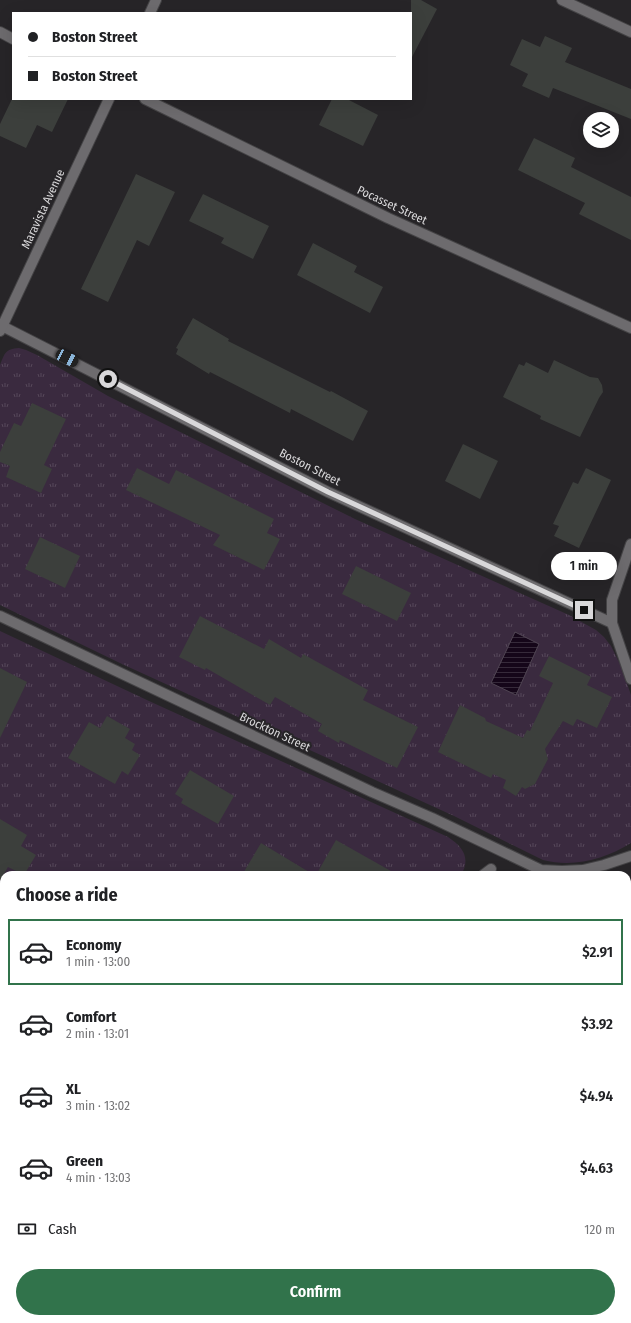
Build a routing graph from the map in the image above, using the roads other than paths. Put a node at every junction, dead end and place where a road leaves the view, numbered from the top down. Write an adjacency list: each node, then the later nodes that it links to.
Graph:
1 (156, 0): 3 (street)
2 (562, 0): 5 (street)
3 (150, 12)
4 (0, 32): 6 (street)
5 (631, 32)
6 (12, 38)
7 (109, 100): 9 (street, Maravista Avenue)
8 (147, 100): 10 (street, Pocasset Street)
9 (1, 327): 13 (street, Boston Street)
10 (631, 328)
11 (631, 544): 13 (street)
12 (0, 616): 15 (street, Brockton Street)
13 (612, 623): 14 (street)
14 (631, 679)
15 (631, 856)

